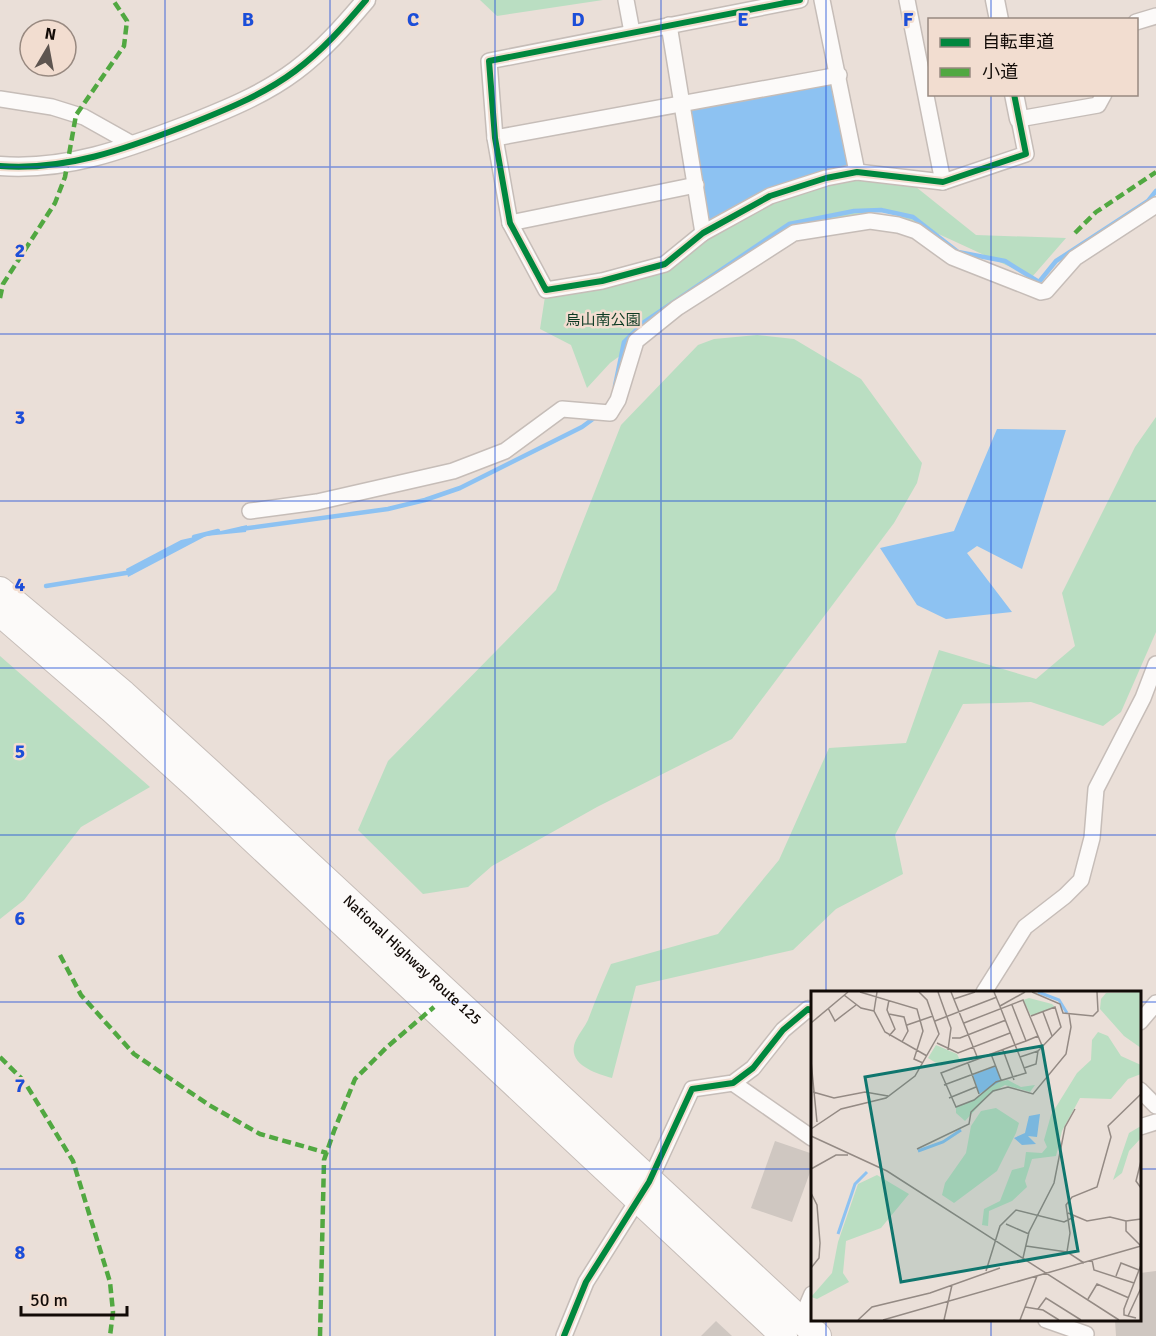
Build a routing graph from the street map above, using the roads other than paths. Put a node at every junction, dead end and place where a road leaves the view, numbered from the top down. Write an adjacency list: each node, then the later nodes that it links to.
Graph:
1 (366, 0): 20 (street)
2 (626, 0): 12 (street)
3 (800, 0): 7 (street)
4 (822, 0): 13 (street)
5 (907, 0): 23 (street)
6 (995, 0): 9 (street)
7 (737, 6): 11 (street)
8 (1156, 16): 10 (street)
9 (999, 18)
10 (1138, 21)
11 (669, 25): 12 (street); 17 (street)
12 (632, 32): 19 (street)
13 (839, 75): 17 (street); 22 (street)
14 (1014, 96): 18 (street)
15 (1103, 96): 18 (street)
16 (0, 99): 20 (street)
17 (681, 102): 19 (street); 24 (street)
18 (1019, 119): 23 (street)
19 (495, 138): 26 (street)
20 (134, 145): 21 (street)
21 (0, 166)
22 (857, 172): 23 (street); 27 (street)
23 (943, 182)
24 (696, 185): 26 (street); 27 (street)
25 (1156, 205): 28 (street)
26 (510, 223): 27 (street)
27 (703, 233)
28 (250, 512)
29 (0, 590): 42 (highway, National Highway Route 125)
30 (0, 614): 42 (highway, National Highway Route 125)
31 (1156, 664): 32 (street)
32 (985, 991)
33 (1156, 1003): 35 (street)
34 (811, 1010): 36 (street)
35 (1141, 1021)
36 (733, 1083): 41 (street); 42 (street)
37 (1141, 1091): 38 (street)
38 (1156, 1106)
39 (1156, 1122): 40 (street)
40 (1141, 1127)
41 (811, 1137)
42 (644, 1190): 46 (highway, National Highway Route 125); 47 (street)
43 (811, 1300): 46 (street)
44 (1050, 1321): 45 (street)
45 (1089, 1330)
46 (801, 1331)
47 (564, 1336)

